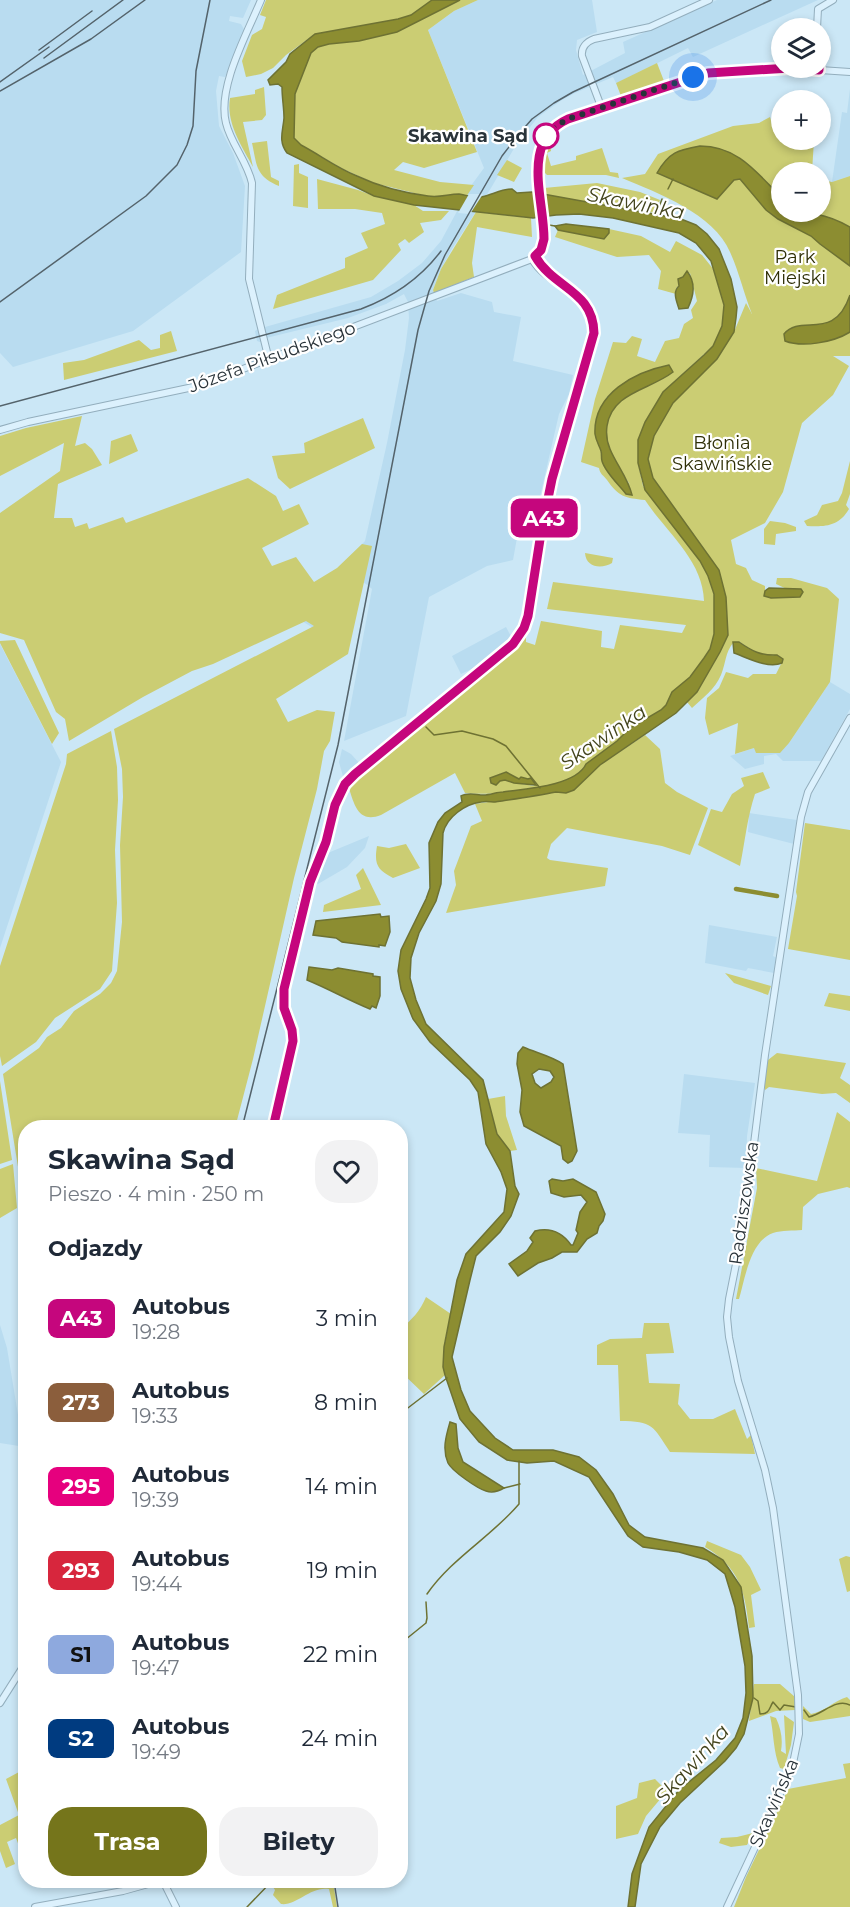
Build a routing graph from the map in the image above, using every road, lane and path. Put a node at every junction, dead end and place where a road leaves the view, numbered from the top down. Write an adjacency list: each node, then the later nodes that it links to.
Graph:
1 (261, 0): 10 (street)
2 (709, 0): 8 (street)
3 (833, 0): 4 (street)
4 (818, 18)
5 (771, 69): 8 (street)
6 (831, 70): 7 (street)
7 (850, 72)
8 (602, 109): 9 (street)
9 (534, 258): 10 (street, Józefa Piłsudskiego); 13 (street)
10 (269, 360): 11 (street, Józefa Piłsudskiego)
11 (0, 430)
12 (850, 718): 15 (street, Radziszowska)
13 (275, 1120)
14 (18, 1675): 16 (street)
15 (798, 1695): 21 (street, Skawińska)
16 (0, 1704)
17 (134, 1888): 19 (street)
18 (165, 1888): 20 (street)
19 (35, 1907)
20 (176, 1907)
21 (727, 1907)

